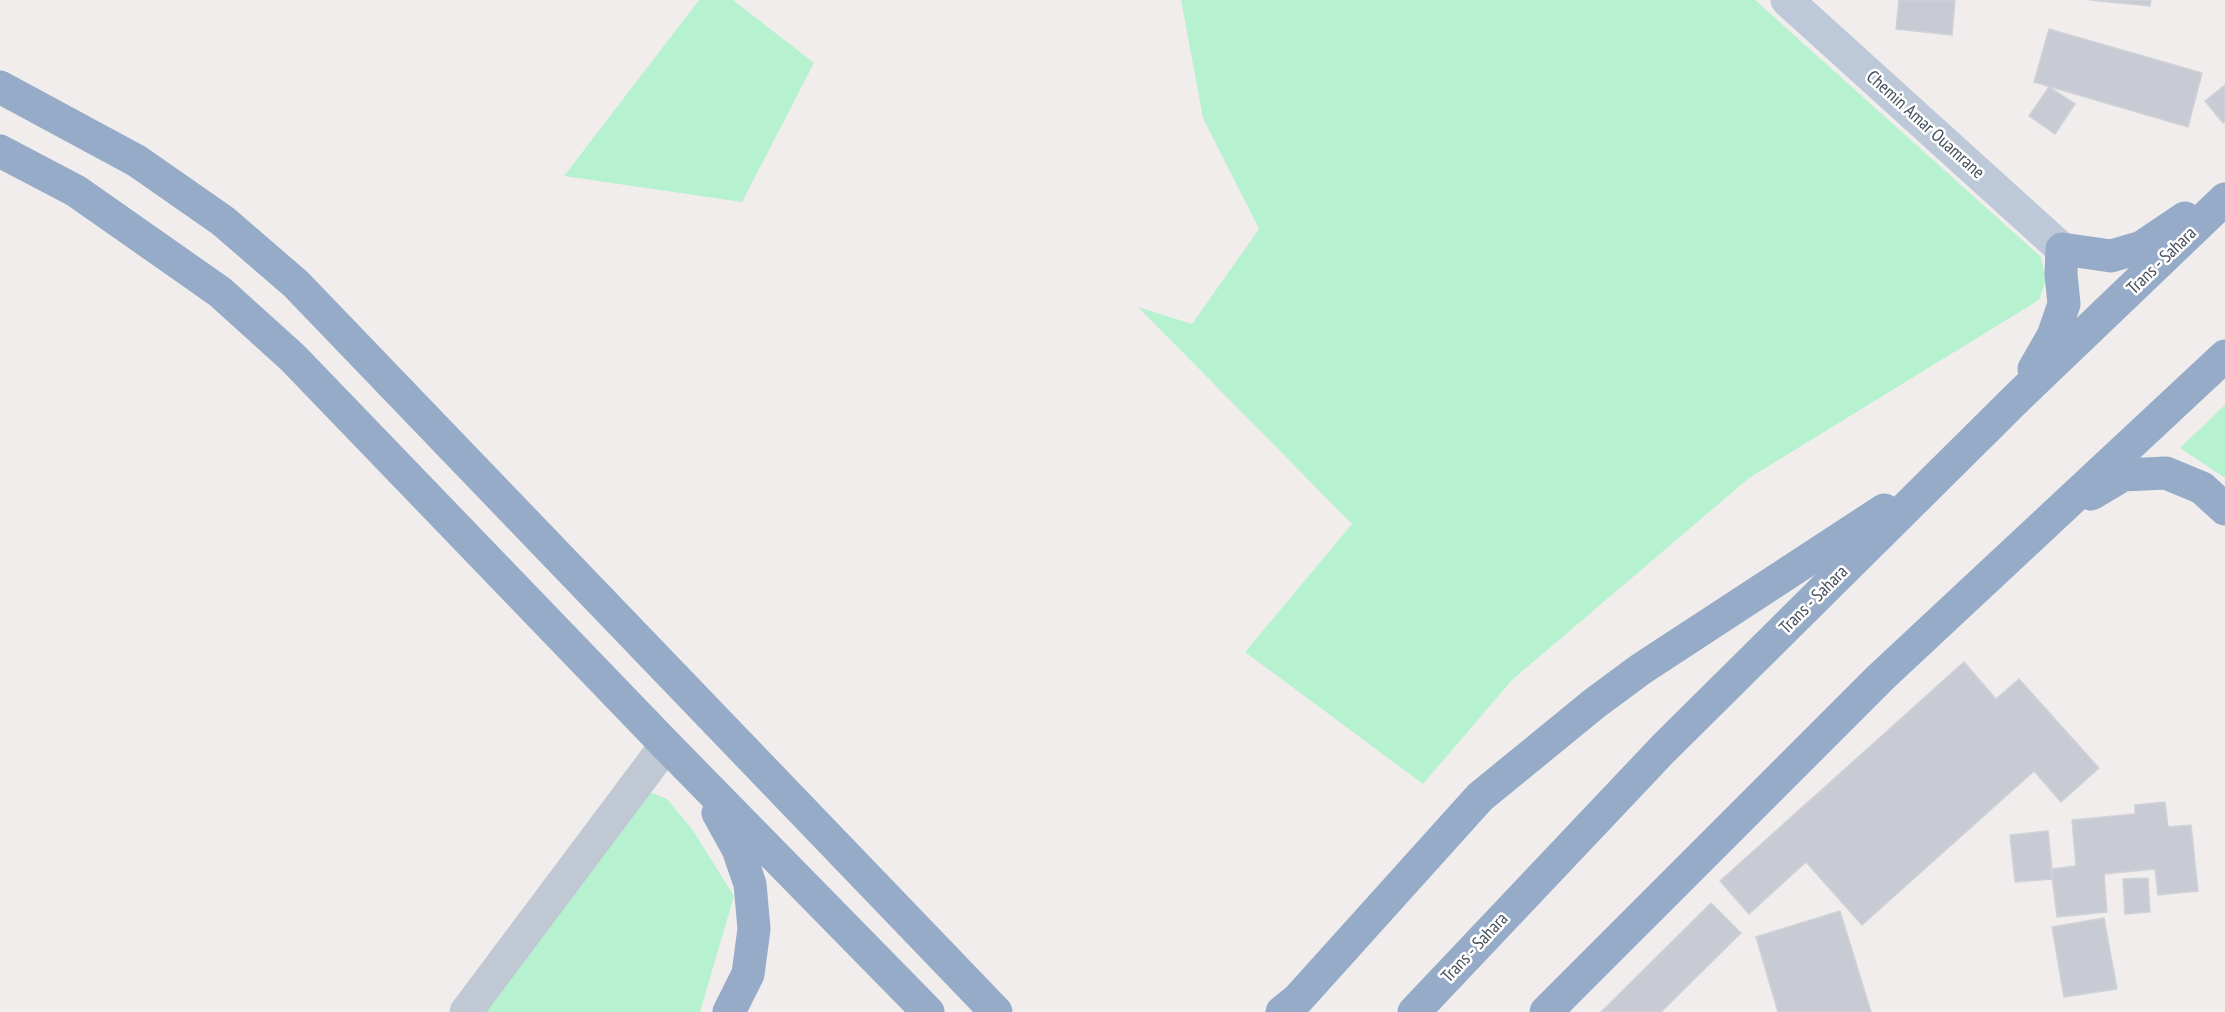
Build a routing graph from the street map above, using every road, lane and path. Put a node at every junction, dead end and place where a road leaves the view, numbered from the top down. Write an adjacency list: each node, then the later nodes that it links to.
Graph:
1 (1787, 0): 6 (main road, Chemin Amar Ouamrane)
2 (0, 87): 17 (highway)
3 (0, 151): 12 (highway)
4 (2225, 191): 6 (highway)
5 (2225, 199): 8 (highway, Trans - Sahara)
6 (2062, 249): 8 (highway)
7 (2225, 356): 11 (highway)
8 (2018, 397): 9 (highway, Trans - Sahara)
9 (1945, 469): 18 (highway); 19 (highway, Trans - Sahara)
10 (2225, 509): 11 (highway)
11 (2051, 519): 20 (highway)
12 (666, 745): 13 (highway); 14 (street)
13 (697, 775): 15 (highway); 16 (highway)
14 (466, 1012)
15 (729, 1012)
16 (928, 1012)
17 (996, 1012)
18 (1282, 1012)
19 (1414, 1012)
20 (1546, 1012)

